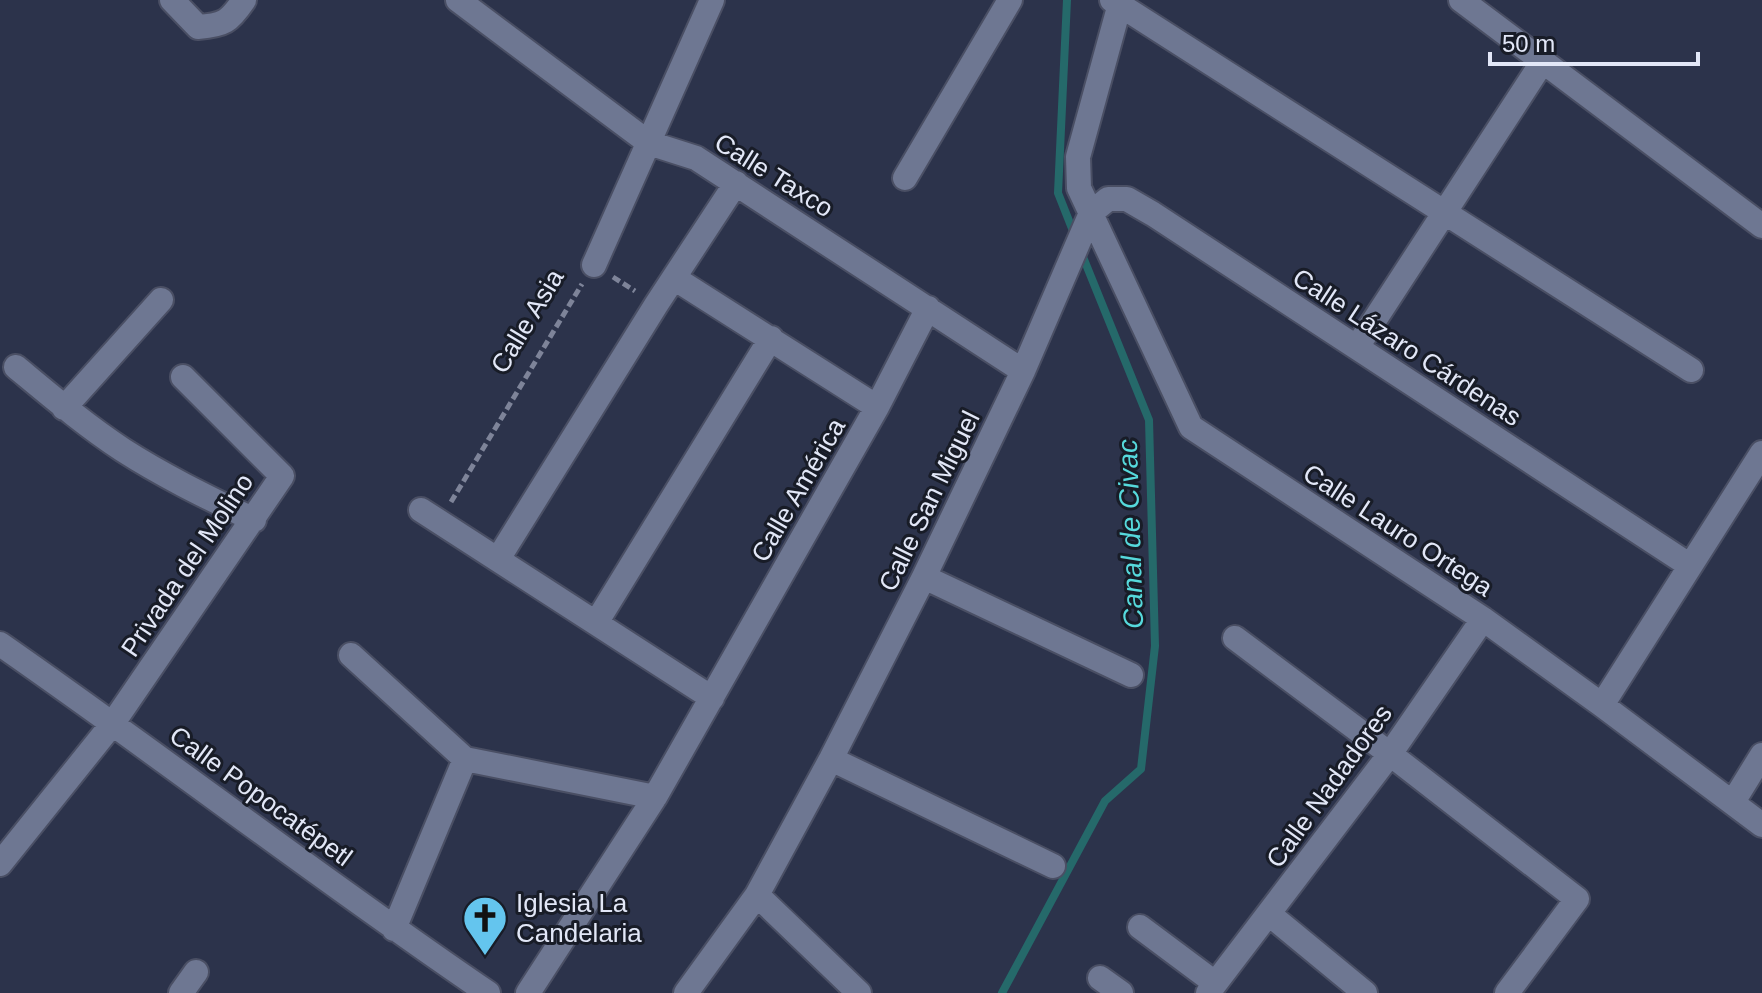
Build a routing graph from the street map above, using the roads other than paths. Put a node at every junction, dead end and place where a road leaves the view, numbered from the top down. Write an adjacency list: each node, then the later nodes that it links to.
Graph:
1 (172, 0): 2 (street)
2 (244, 0)
3 (458, 0): 9 (street, Calle Taxco)
4 (712, 0): 9 (street, Calle Asia)
5 (1010, 0): 10 (street)
6 (1461, 0): 8 (street)
7 (1118, 2): 12 (street); 13 (street)
8 (1543, 61): 12 (street); 14 (street)
9 (649, 143): 11 (street, Calle Taxco); 15 (street, Calle Asia)
10 (905, 178)
11 (736, 183): 16 (street); 18 (street, Calle Taxco)
12 (1445, 212): 20 (street); 22 (street)
13 (1087, 222): 20 (street, Calle Lázaro Cárdenas); 23 (street, Calle San Miguel); 33 (street, Calle Lauro Ortega)
14 (1762, 226)
15 (594, 265)
16 (674, 278): 19 (street); 30 (street)
17 (161, 300): 26 (street)
18 (928, 308): 23 (street, Calle Taxco); 25 (street, Calle América)
19 (771, 338): 25 (street); 34 (street)
20 (1357, 347): 31 (street, Calle Lázaro Cárdenas)
21 (16, 367): 26 (street)
22 (1691, 370)
23 (1023, 371): 32 (street, Calle San Miguel)
24 (183, 377): 29 (street, Privada del Molino)
25 (877, 407): 39 (street, Calle América)
26 (64, 408): 29 (street)
27 (1762, 453): 31 (street)
28 (430, 516): 30 (street)
29 (254, 520): 41 (street, Privada del Molino)
30 (498, 559): 34 (street)
31 (1689, 565): 40 (street)
32 (924, 577): 38 (street); 45 (street, Calle San Miguel)
33 (1483, 619): 40 (street, Calle Lauro Ortega); 42 (street, Calle Nadadores)
34 (596, 623): 39 (street)
35 (1235, 638): 42 (street)
36 (0, 644): 41 (street, Calle Popocatépetl)
37 (351, 655): 44 (street)
38 (1131, 675)
39 (712, 698): 46 (street, Calle América)
40 (1602, 705): 47 (street, Calle Lauro Ortega)
41 (113, 723): 49 (street, Privada del Molino); 54 (street, Calle Popocatépetl)
42 (1390, 754): 52 (street, Calle Nadadores); 65 (street)
43 (1762, 755): 47 (street)
44 (465, 759): 46 (street); 54 (street)
45 (831, 759): 50 (street); 51 (street, Calle San Miguel)
46 (655, 797): 60 (street, Calle América)
47 (1733, 802): 48 (street, Calle Lauro Ortega)
48 (1762, 825)
49 (0, 864)
50 (1053, 866)
51 (757, 895): 61 (street, Calle San Miguel); 62 (street)
52 (1269, 914): 57 (street, Calle Nadadores); 64 (street)
53 (1140, 927): 57 (street)
54 (394, 929): 59 (street, Calle Popocatépetl)
55 (196, 972): 58 (street)
56 (1100, 978): 63 (street)
57 (1212, 988)
58 (181, 993)
59 (488, 993)
60 (528, 993)
61 (686, 993)
62 (859, 993)
63 (1121, 993)
64 (1365, 993)
65 (1507, 993)

